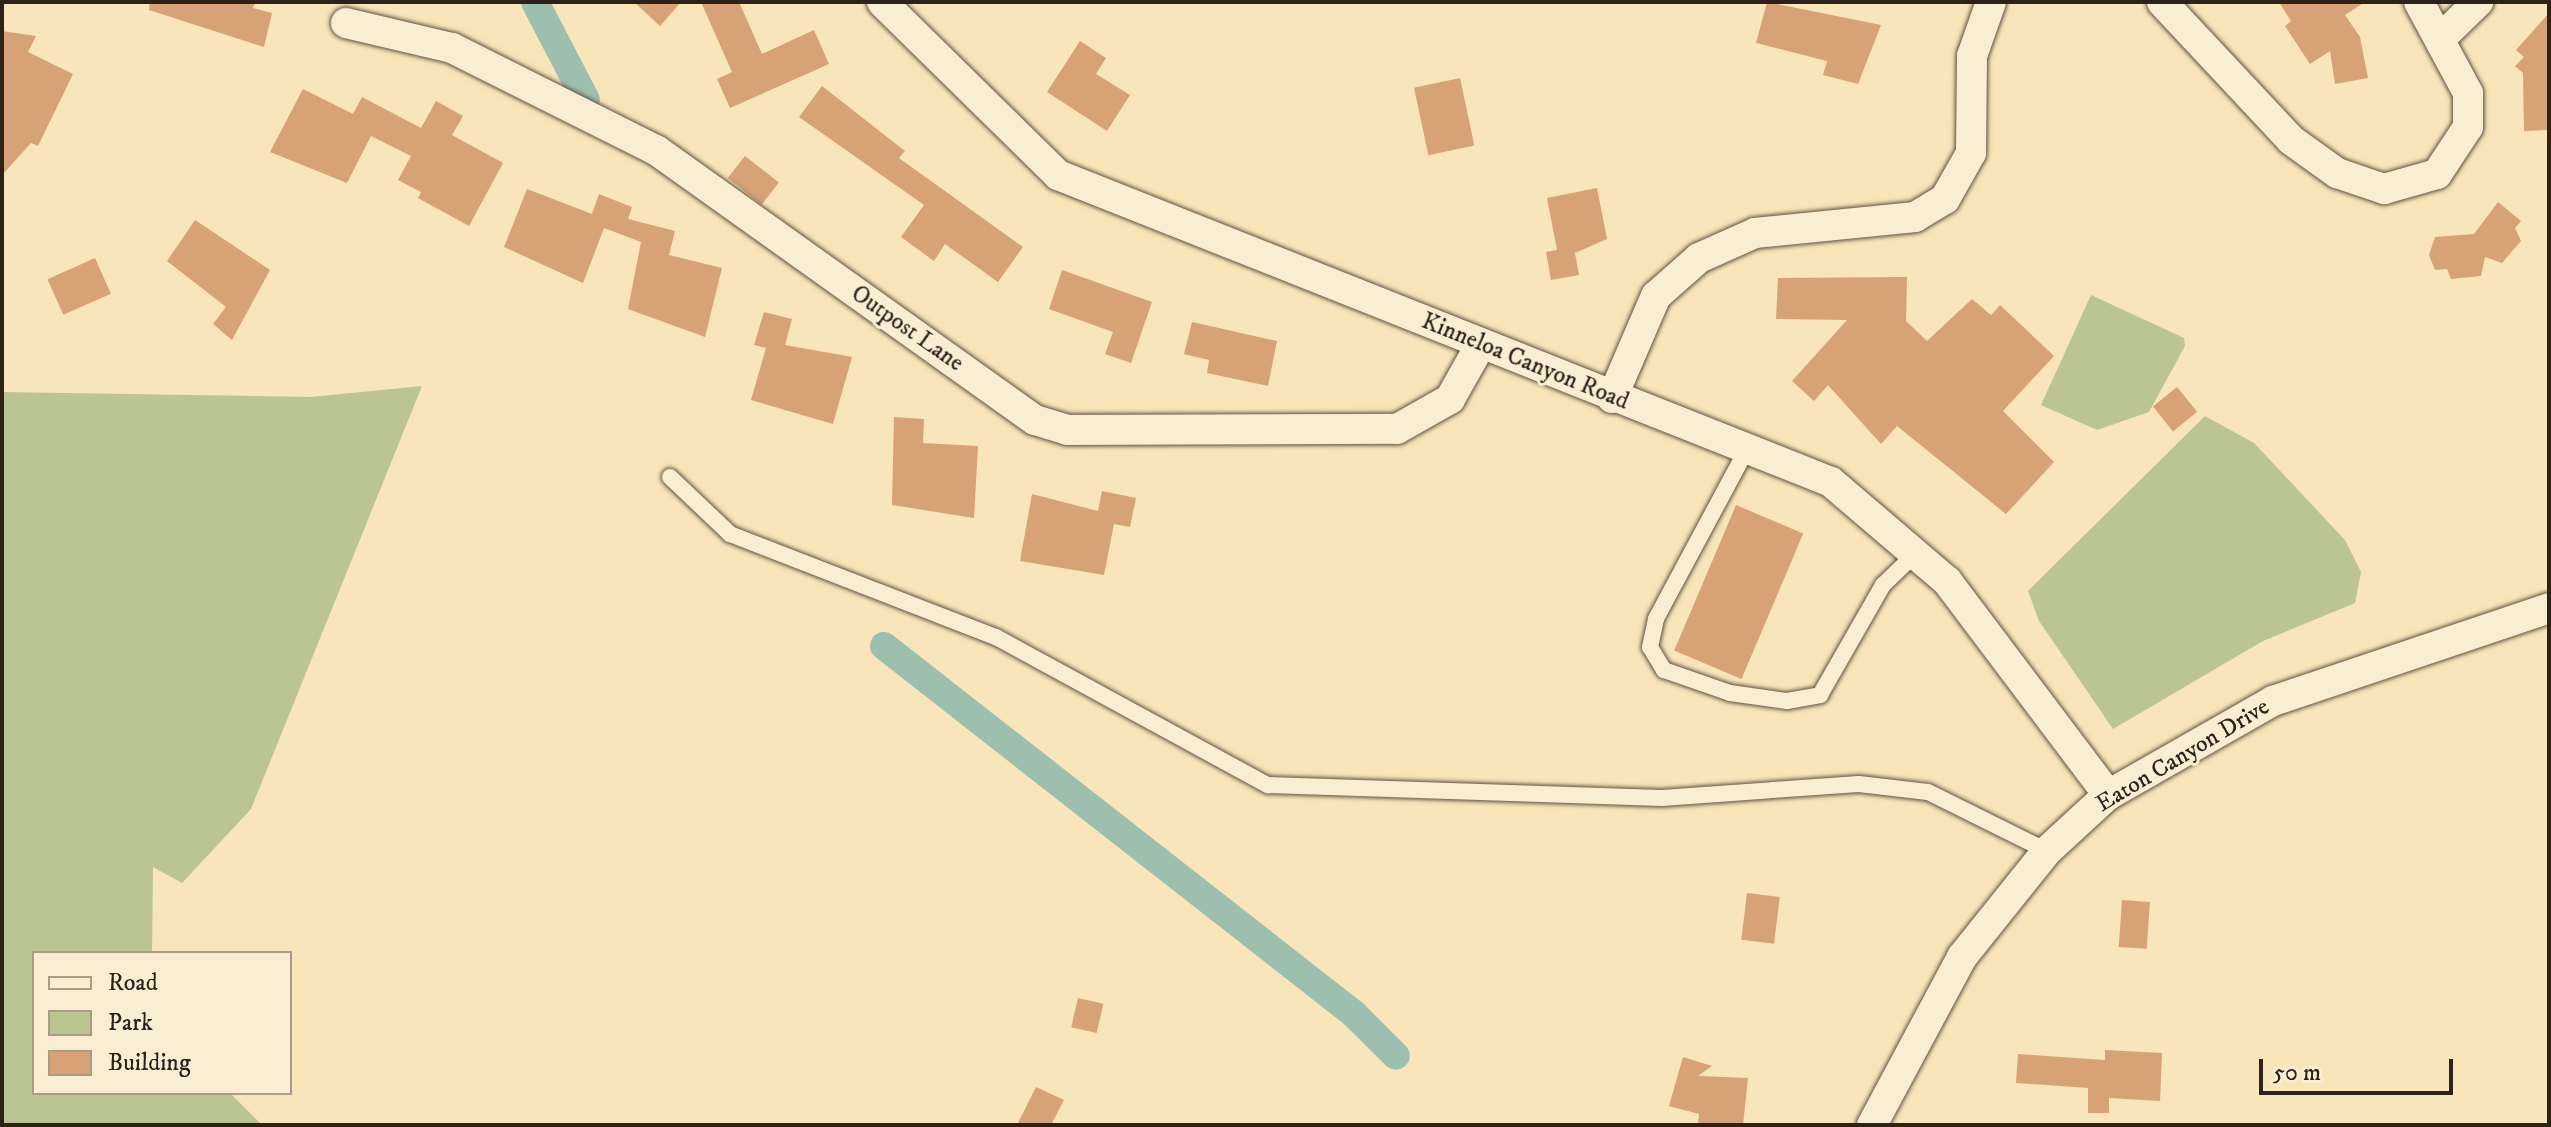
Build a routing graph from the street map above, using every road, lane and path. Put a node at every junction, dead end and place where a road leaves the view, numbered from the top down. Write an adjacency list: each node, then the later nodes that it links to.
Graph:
1 (882, 2): 8 (street, Kinneloa Canyon Road)
2 (1991, 2): 9 (street)
3 (2162, 2): 7 (street)
4 (2419, 2): 7 (street)
5 (2478, 2): 7 (street)
6 (346, 23): 8 (street, Outpost Lane)
7 (2441, 38)
8 (1481, 344): 9 (street, Kinneloa Canyon Road)
9 (1612, 398): 10 (street, Kinneloa Canyon Road)
10 (1747, 449): 12 (street, Kinneloa Canyon Road); 12 (lane)
11 (670, 477): 15 (lane)
12 (1915, 554): 14 (street, Kinneloa Canyon Road)
13 (2549, 608): 14 (street, Eaton Canyon Drive)
14 (2108, 795): 15 (street, Eaton Canyon Drive)
15 (2047, 851): 16 (street, Eaton Canyon Drive)
16 (1872, 1125)

